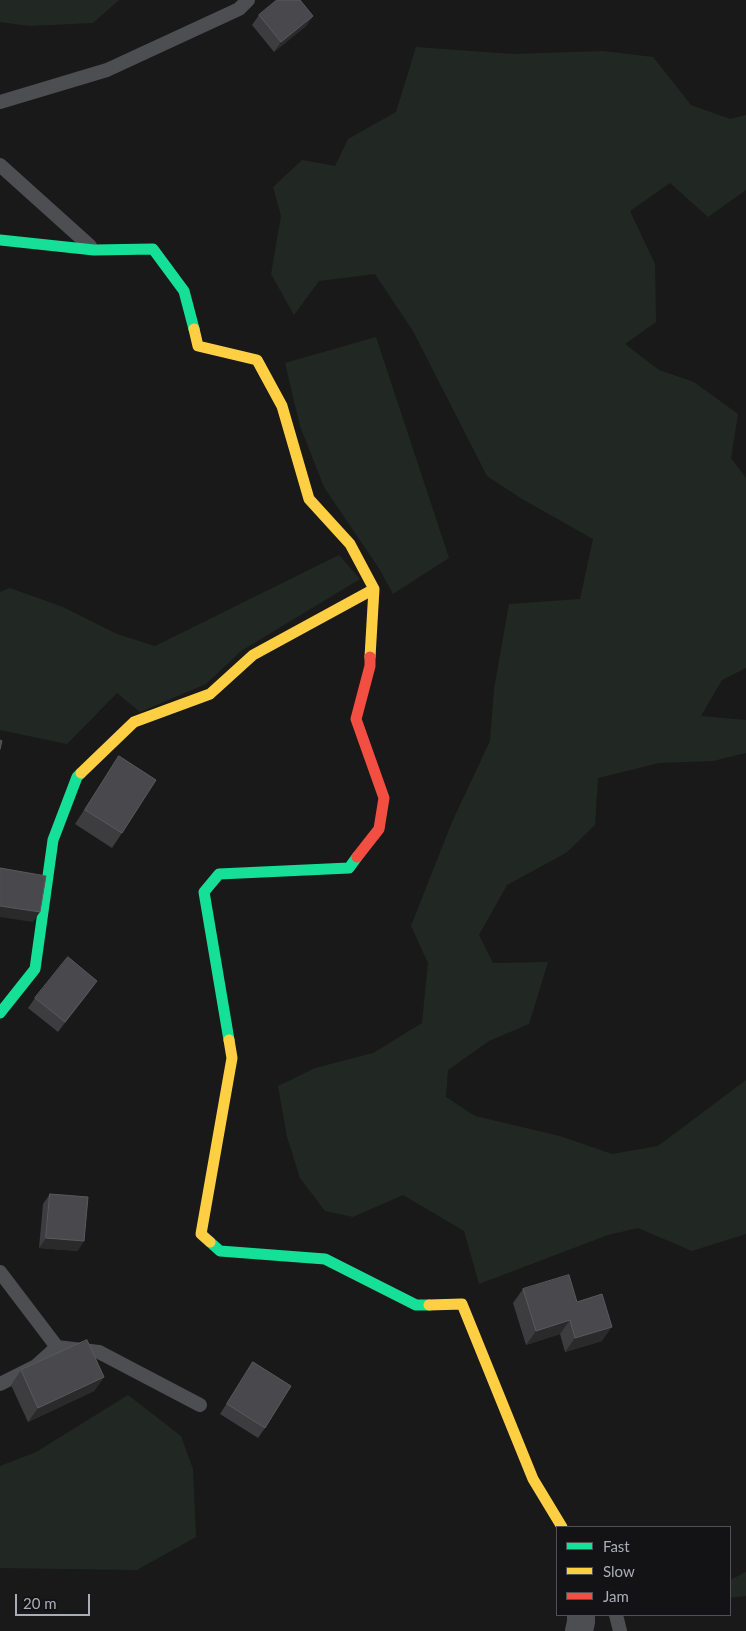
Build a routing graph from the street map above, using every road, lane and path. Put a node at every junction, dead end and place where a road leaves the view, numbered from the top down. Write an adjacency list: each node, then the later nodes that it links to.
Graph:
1 (248, 0): 2 (lane)
2 (0, 102)
3 (0, 165): 5 (lane)
4 (0, 240): 5 (street)
5 (94, 250): 6 (street)
6 (374, 588): 7 (street); 12 (street)
7 (0, 1013)
8 (0, 1272): 9 (lane)
9 (57, 1347): 10 (lane); 11 (lane)
10 (0, 1384)
11 (200, 1405)
12 (561, 1526)
13 (581, 1616): 15 (street)
14 (616, 1616): 16 (lane)
15 (579, 1631)
16 (620, 1631)

